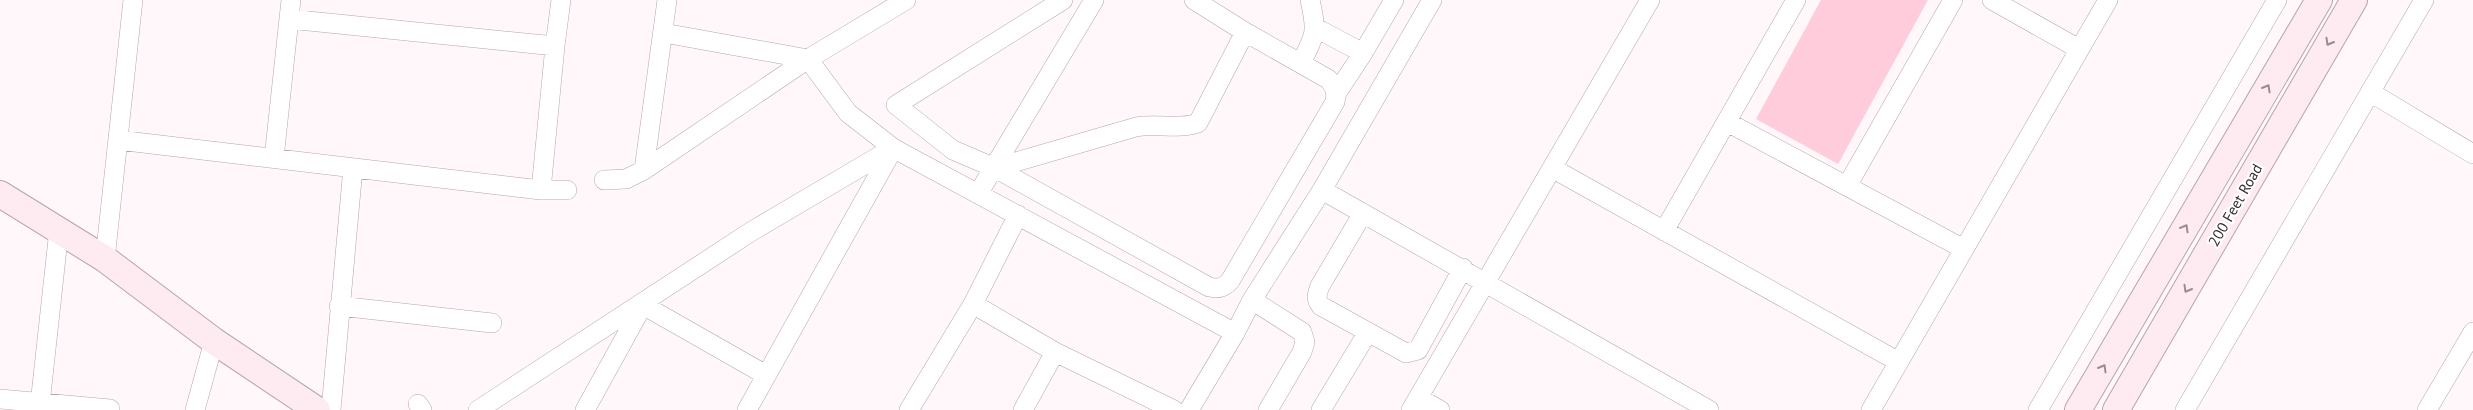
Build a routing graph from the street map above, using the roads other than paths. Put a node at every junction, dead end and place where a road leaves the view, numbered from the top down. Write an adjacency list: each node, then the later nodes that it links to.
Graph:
1 (133, 0): 33 (street)
2 (291, 0): 21 (street)
3 (561, 0): 25 (street)
4 (667, 0): 24 (street)
5 (906, 0): 28 (street)
6 (1063, 0): 38 (street)
7 (1094, 0): 38 (street)
8 (1194, 0): 23 (street)
9 (1310, 0): 22 (street)
10 (1394, 0): 27 (street)
11 (1432, 0): 45 (street)
12 (1650, 0): 39 (street)
13 (1796, 0): 32 (street)
14 (1953, 0): 42 (street)
15 (1992, 0): 26 (street)
16 (2108, 0): 26 (street)
17 (2319, 0): 89 (street, one-way to 17)
18 (2354, 0): 90 (street, 200 Feet Road, one-way to 90)
19 (2424, 0): 30 (street)
20 (2269, 3): 88 (street)
21 (289, 19): 25 (street); 36 (street)
22 (1316, 28): 27 (street); 29 (street)
23 (1245, 32): 29 (street); 38 (street)
24 (664, 33): 28 (street); 40 (street)
25 (555, 46): 43 (street)
26 (2080, 49): 52 (street)
27 (1363, 53): 31 (street)
28 (808, 59): 34 (street); 40 (street)
29 (1301, 62): 31 (street)
30 (2370, 92): 35 (street); 91 (street)
31 (1336, 94): 38 (street)
32 (1727, 122): 42 (street); 51 (street)
33 (118, 140): 36 (street); 53 (street)
34 (893, 148): 47 (street); 57 (street); 67 (street)
35 (2473, 154)
36 (274, 158): 37 (street)
37 (353, 168): 43 (street); 59 (street)
38 (995, 168): 47 (street)
39 (1552, 168): 51 (street); 55 (street)
40 (644, 170): 41 (street)
41 (604, 180)
42 (1847, 186): 52 (street)
43 (541, 190): 44 (street)
44 (567, 190)
45 (1322, 190): 48 (street); 56 (street)
46 (0, 194): 50 (street)
47 (978, 194): 49 (street)
48 (1363, 213): 54 (street); 61 (street)
49 (1018, 215): 58 (street); 63 (street)
50 (59, 230): 53 (street); 69 (street)
51 (1664, 231): 66 (street)
52 (1964, 249): 66 (street)
53 (105, 259): 64 (street)
54 (1463, 268): 55 (street); 61 (street)
55 (1484, 280): 70 (street); 71 (street)
56 (1252, 300): 63 (street); 83 (street)
57 (643, 304): 67 (street); 76 (street); 77 (street)
58 (973, 304): 65 (street); 79 (street)
59 (339, 306): 60 (street); 75 (street)
60 (492, 323)
61 (1368, 332): 84 (street)
62 (2473, 332): 92 (street)
63 (1235, 333): 82 (street)
64 (214, 341): 73 (street); 74 (street)
65 (1056, 352): 80 (street); 81 (street)
66 (1899, 362): 87 (street)
67 (766, 375): 78 (street)
68 (0, 399): 69 (street)
69 (40, 404): 72 (street)
70 (1415, 404): 85 (street)
71 (1685, 404): 86 (street)
72 (110, 409)
73 (195, 410)
74 (317, 410)
75 (331, 410)
76 (478, 410)
77 (585, 410)
78 (747, 410)
79 (909, 410)
80 (1023, 410)
81 (1174, 410)
82 (1189, 410)
83 (1268, 410)
84 (1321, 410)
85 (1440, 410)
86 (1709, 410)
87 (1871, 410)
88 (2038, 410)
89 (2078, 410)
90 (2116, 410)
91 (2186, 410)
92 (2427, 410)

